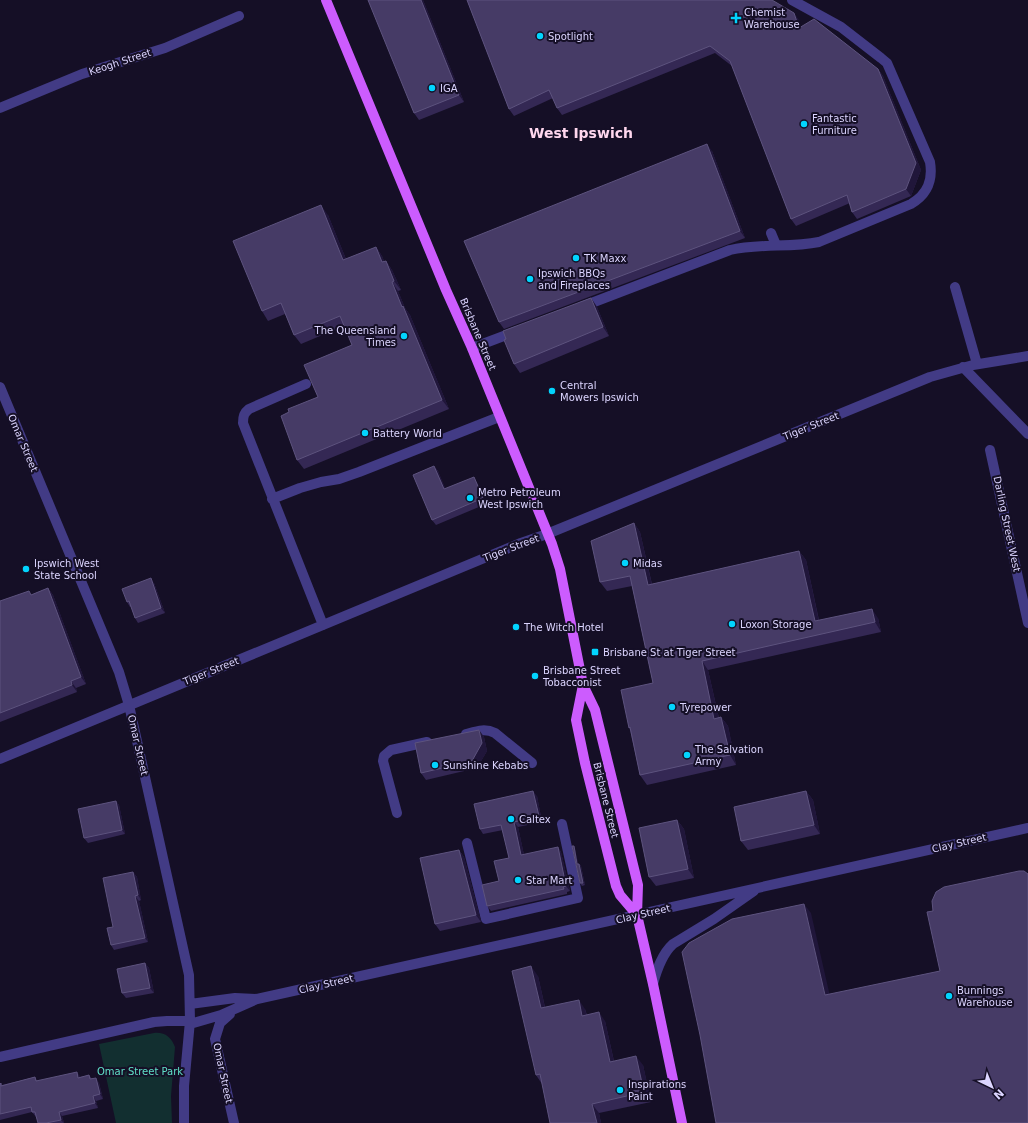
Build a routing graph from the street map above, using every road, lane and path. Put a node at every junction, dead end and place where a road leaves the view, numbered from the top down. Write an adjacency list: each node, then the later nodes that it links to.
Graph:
1 (326, 0): 10 (main road, Brisbane Street)
2 (792, 0): 6 (street)
3 (239, 16): 4 (street, Keogh Street)
4 (0, 108)
5 (771, 233): 6 (street)
6 (776, 245): 8 (street)
7 (955, 287): 12 (street)
8 (571, 311)
9 (527, 328): 10 (street)
10 (472, 348): 16 (main road, Brisbane Street)
11 (1028, 356): 12 (street, Tiger Street)
12 (977, 364): 13 (street, Tiger Street)
13 (963, 367): 17 (street); 20 (street, Tiger Street)
14 (306, 384): 19 (street)
15 (0, 387): 24 (street, Omar Street)
16 (500, 417): 19 (street); 20 (main road, Brisbane Street)
17 (1028, 434)
18 (990, 450): 21 (street, Darling Street West)
19 (272, 499): 22 (street)
20 (547, 534): 22 (street, Tiger Street); 23 (main road, Brisbane Street)
21 (1028, 623)
22 (323, 625): 24 (street, Tiger Street)
23 (584, 684): 34 (main road, Brisbane Street); 34 (main road, Brisbane Street)
24 (129, 705): 27 (street, Tiger Street); 37 (street, Omar Street)
25 (454, 736): 28 (street)
26 (438, 740): 29 (street)
27 (0, 759)
28 (532, 763)
29 (397, 813)
30 (562, 824): 32 (street)
31 (1028, 828): 33 (street, Clay Street)
32 (467, 843)
33 (759, 887): 34 (street, Clay Street); 35 (street)
34 (637, 915): 35 (main road, Brisbane Street); 36 (street, Clay Street)
35 (653, 984): 43 (main road, Brisbane Street)
36 (257, 999): 37 (street, Clay Street); 38 (street, Clay Street)
37 (190, 1004): 39 (street, Omar Street)
38 (238, 1008): 39 (street, Clay Street); 42 (street, Omar Street)
39 (190, 1023): 40 (street, Clay Street); 41 (street, Omar Street)
40 (0, 1057)
41 (184, 1123)
42 (234, 1123)
43 (682, 1123)

